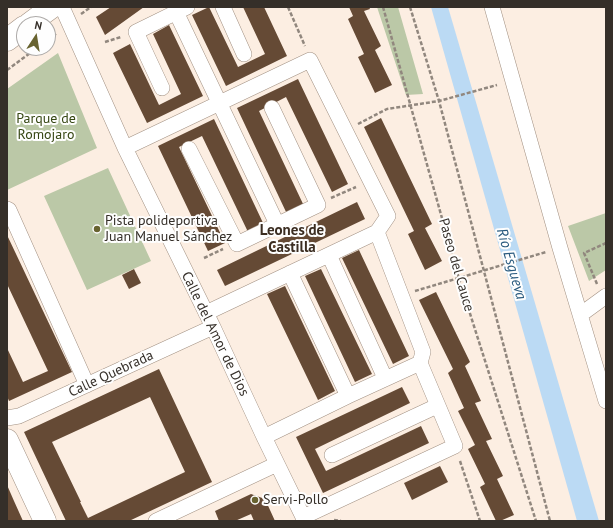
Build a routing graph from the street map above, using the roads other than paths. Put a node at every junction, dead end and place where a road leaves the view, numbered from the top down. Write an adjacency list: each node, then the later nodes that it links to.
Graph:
1 (52, 7): 6 (street)
2 (62, 7): 13 (street, Calle del Amor de Dios)
3 (223, 7): 9 (street)
4 (492, 7): 22 (street)
5 (181, 10): 10 (street); 11 (street)
6 (40, 16)
7 (16, 33): 8 (street)
8 (7, 40)
9 (244, 54)
10 (162, 88)
11 (219, 103): 13 (street); 16 (street); 17 (street)
12 (272, 108): 16 (street)
13 (125, 148): 21 (street, Calle del Amor de Dios)
14 (189, 149): 16 (street)
15 (7, 209): 26 (street)
16 (277, 224)
17 (377, 232): 18 (street); 24 (street)
18 (329, 255): 19 (street); 25 (street)
19 (290, 273): 21 (street); 27 (street)
20 (604, 297): 22 (street)
21 (206, 313): 23 (street, Calle del Amor de Dios)
22 (580, 314): 28 (street)
23 (213, 327): 26 (street, Calle Quebrada); 31 (street, Calle del Amor de Dios)
24 (420, 363): 25 (street); 29 (street)
25 (386, 378): 27 (street)
26 (87, 385): 30 (street, Calle Quebrada)
27 (348, 396): 31 (street)
28 (606, 401)
29 (437, 406): 33 (street); 35 (street)
30 (7, 418)
31 (264, 437): 34 (street, Calle del Amor de Dios)
32 (7, 440): 36 (street)
33 (332, 455)
34 (277, 464): 35 (street, Calle del Amor de Dios); 37 (street)
35 (304, 519)
36 (45, 521)
37 (156, 521)

